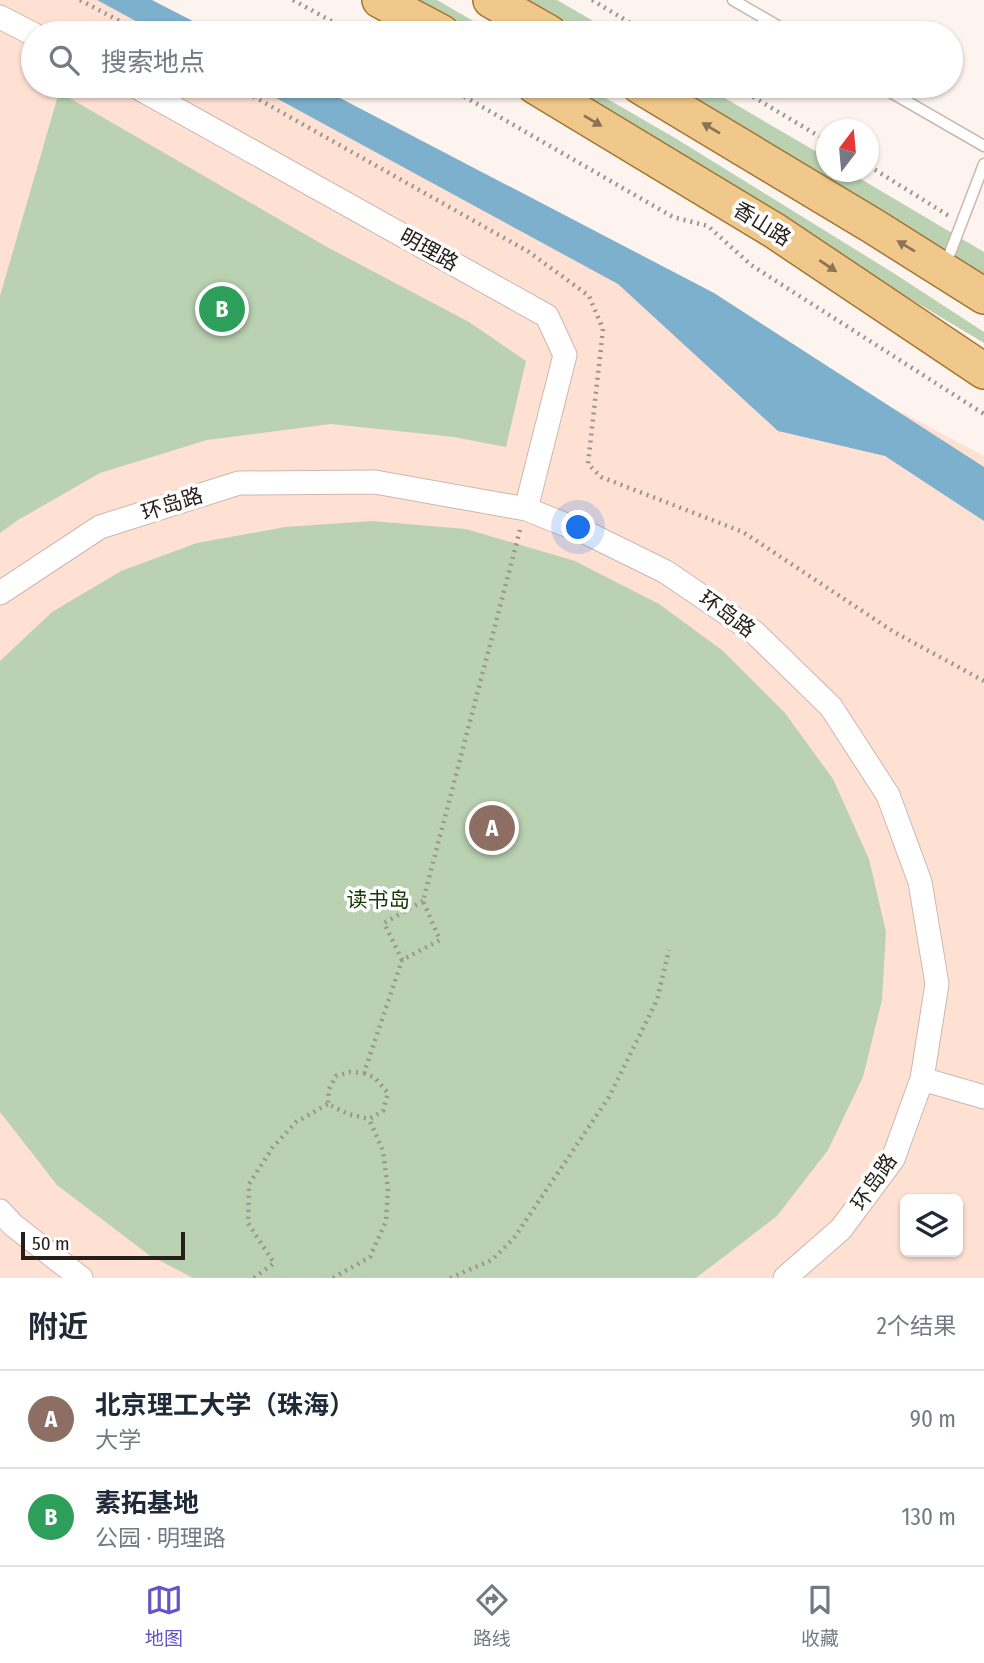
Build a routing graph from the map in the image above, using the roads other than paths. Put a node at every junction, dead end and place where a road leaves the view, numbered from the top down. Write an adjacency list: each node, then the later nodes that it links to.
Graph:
1 (380, 0): 5 (main road)
2 (491, 0): 6 (main road)
3 (733, 0): 7 (lane)
4 (0, 17): 8 (street)
5 (419, 21)
6 (528, 21)
7 (769, 21)
8 (21, 28)
9 (156, 98): 18 (street, 明理路)
10 (555, 98): 17 (main road, 香山路, one-way to 17)
11 (660, 98): 15 (main road, one-way to 11)
12 (901, 98): 13 (lane)
13 (984, 146)
14 (984, 164): 15 (lane)
15 (943, 269): 16 (main road)
16 (984, 296)
17 (984, 371)
18 (526, 509): 19 (street, 环岛路); 20 (street, 环岛路)
19 (0, 593)
20 (922, 1079): 21 (street); 24 (street, 环岛路)
21 (984, 1097)
22 (0, 1211): 23 (street)
23 (81, 1278)
24 (785, 1278)

